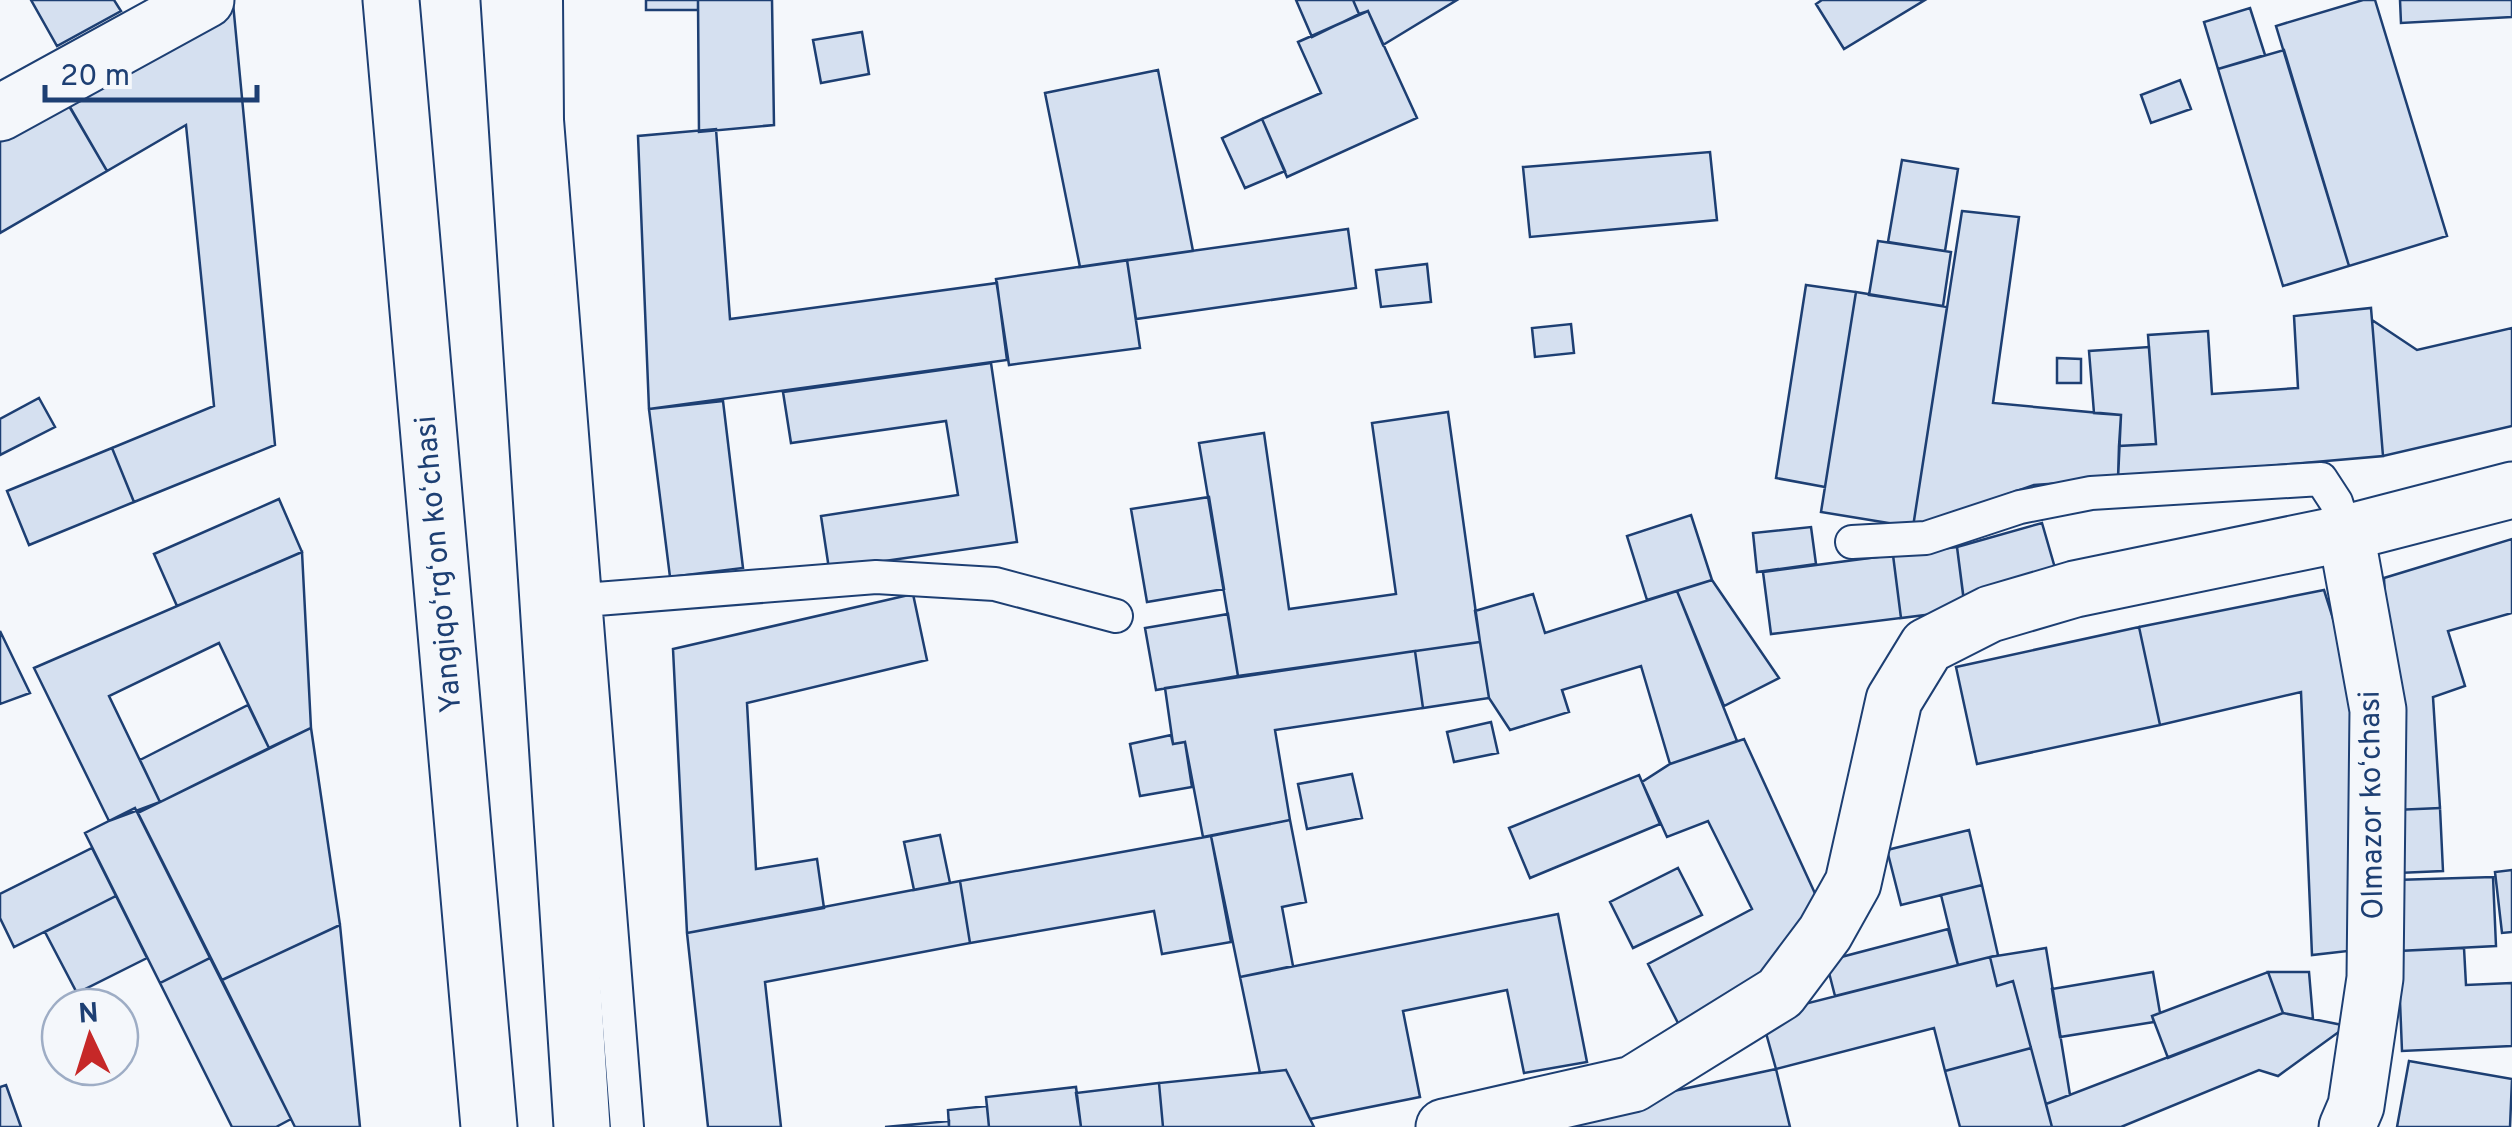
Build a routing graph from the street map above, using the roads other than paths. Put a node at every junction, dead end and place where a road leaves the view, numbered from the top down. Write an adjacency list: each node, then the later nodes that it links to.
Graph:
1 (206, 0): 5 (main road)
2 (392, 0): 11 (main road, Yangiqoʻrgʻon koʻchasi)
3 (508, 0): 12 (main road)
4 (546, 0): 9 (lane)
5 (0, 113)
6 (2512, 490): 7 (main road)
7 (2346, 533): 8 (lane); 14 (main road); 15 (main road, Olmazor koʻchasi)
8 (1852, 542)
9 (584, 600): 10 (lane); 13 (lane)
10 (1116, 616)
11 (490, 1127)
12 (582, 1127)
13 (627, 1127)
14 (1444, 1127)
15 (2347, 1127)

